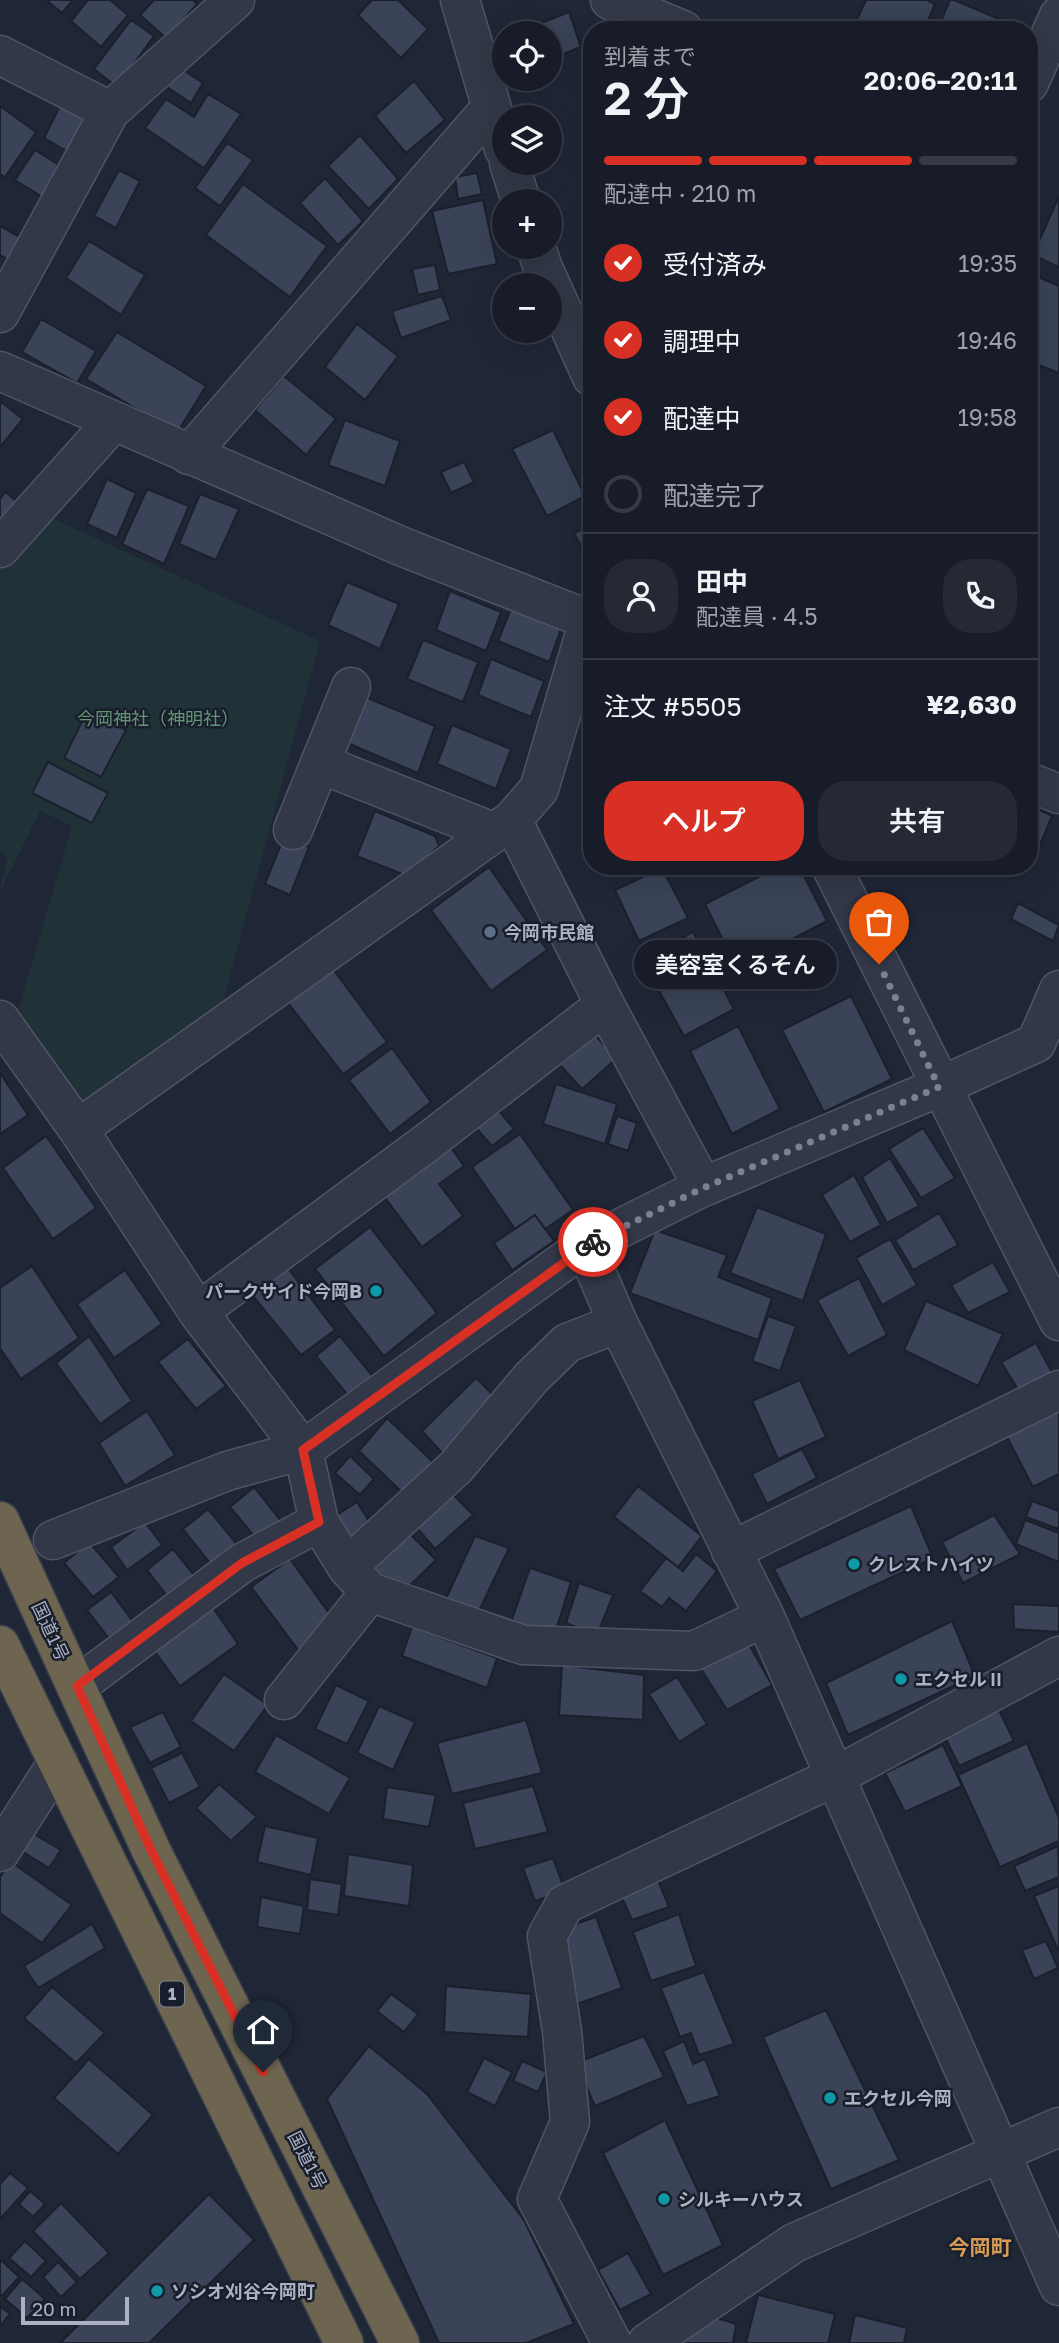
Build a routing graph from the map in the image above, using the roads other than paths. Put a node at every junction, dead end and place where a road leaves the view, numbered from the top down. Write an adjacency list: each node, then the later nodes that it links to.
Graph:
1 (235, 0): 9 (street)
2 (610, 0): 5 (street)
3 (466, 1): 8 (street)
4 (1059, 16): 7 (street)
5 (661, 21)
6 (0, 55): 9 (street)
7 (1038, 63)
8 (491, 108): 10 (street); 16 (street)
9 (110, 111): 12 (street)
10 (492, 111)
11 (540, 259): 13 (street)
12 (0, 313)
13 (583, 357)
14 (0, 371): 15 (street)
15 (113, 422): 16 (street); 17 (street)
16 (189, 455): 18 (street)
17 (0, 548)
18 (583, 618)
19 (583, 644): 24 (street)
20 (351, 687): 21 (street)
21 (321, 764): 24 (street); 25 (street)
22 (1038, 786): 23 (street)
23 (1059, 794)
24 (503, 826): 28 (street); 32 (street)
25 (293, 830)
26 (835, 875): 31 (street)
27 (1059, 990): 30 (street)
28 (605, 1005): 33 (street); 35 (street)
29 (0, 1020): 32 (street)
30 (1048, 1048): 31 (street)
31 (939, 1087): 33 (street); 36 (street)
32 (78, 1129): 35 (street)
33 (703, 1188): 34 (street)
34 (585, 1245): 37 (street); 39 (street)
35 (198, 1312): 39 (street)
36 (1059, 1321)
37 (618, 1323): 43 (street); 44 (street)
38 (1059, 1391): 43 (street)
39 (303, 1450): 41 (street); 42 (street)
40 (0, 1521): 48 (highway, 国道1号)
41 (319, 1522): 44 (street); 48 (street)
42 (53, 1540)
43 (731, 1551): 45 (street)
44 (359, 1580): 45 (street); 49 (street)
45 (765, 1617): 51 (street)
46 (0, 1645): 50 (highway, 1)
47 (1059, 1656): 51 (street)
48 (77, 1686): 57 (highway, 国道1号)
49 (284, 1700)
50 (58, 1762): 52 (street); 56 (highway, 1)
51 (834, 1777): 54 (street); 58 (street)
52 (0, 1852)
53 (1059, 2127): 54 (street)
54 (1001, 2153): 55 (street); 59 (street)
55 (1059, 2286)
56 (344, 2343)
57 (400, 2343)
58 (612, 2343)
59 (647, 2343)

